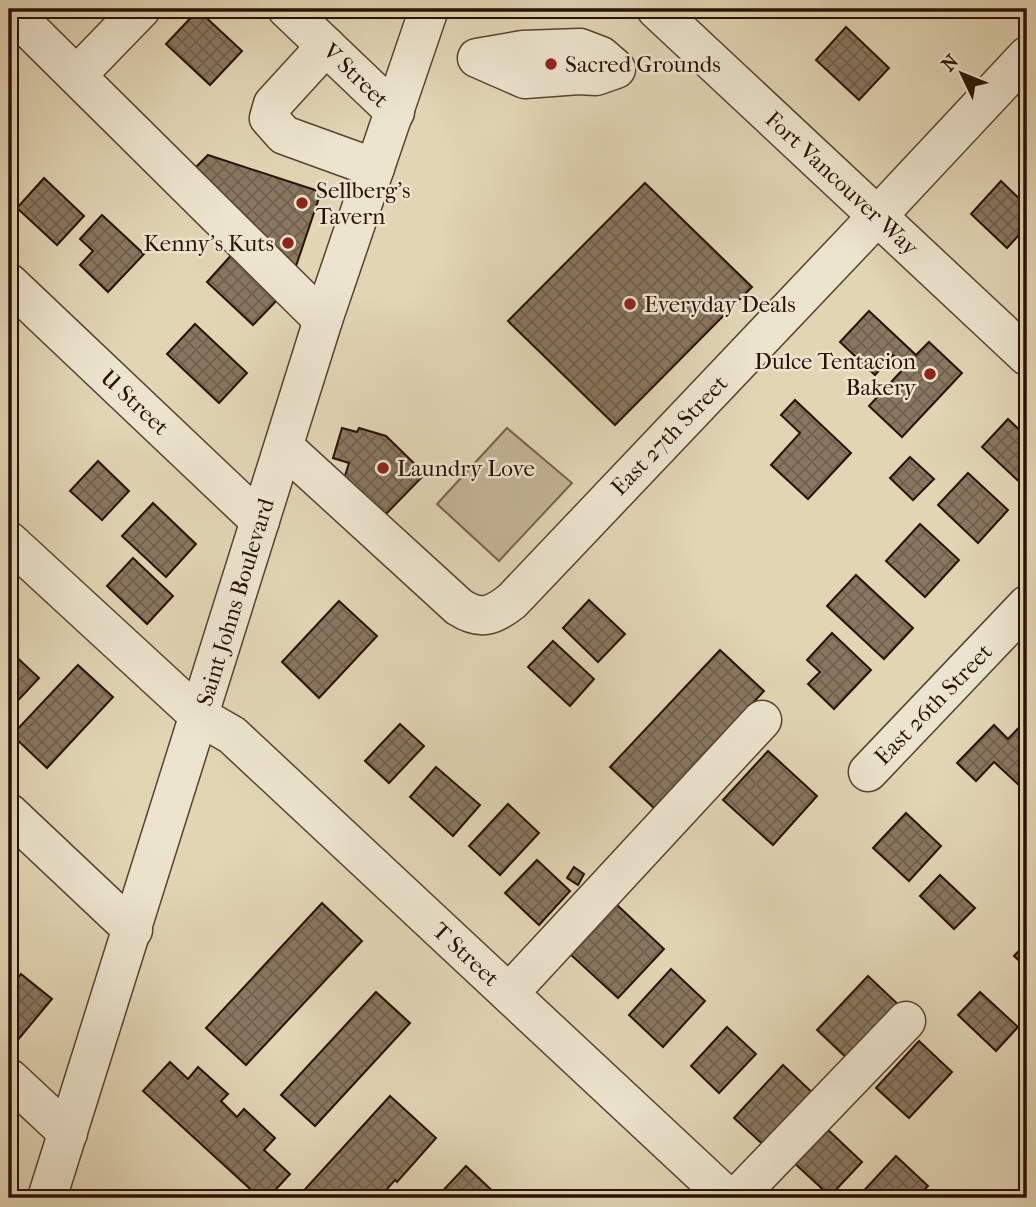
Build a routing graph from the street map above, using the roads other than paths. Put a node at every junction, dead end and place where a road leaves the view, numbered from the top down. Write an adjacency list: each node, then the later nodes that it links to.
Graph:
1 (141, 9): 8 (street)
2 (287, 9): 6 (street, V Street)
3 (429, 9): 9 (street, Saint Johns Boulevard)
4 (656, 9): 11 (street, Fort Vancouver Way)
5 (22, 22): 8 (street)
6 (326, 46): 9 (street, V Street); 10 (street)
7 (1027, 56): 11 (street, East 27th Street)
8 (77, 75): 13 (street)
9 (395, 112): 10 (street, Saint Johns Boulevard)
10 (375, 168): 13 (street, Saint Johns Boulevard)
11 (877, 216): 14 (street, Fort Vancouver Way); 15 (street, East 27th Street)
12 (9, 283): 16 (street, U Street)
13 (323, 320): 15 (street, Saint Johns Boulevard)
14 (1027, 356)
15 (284, 447): 16 (street, Saint Johns Boulevard)
16 (260, 521): 19 (street, Saint Johns Boulevard)
17 (9, 541): 19 (street, T Street)
18 (1027, 605): 21 (street, East 26th Street)
19 (200, 716): 23 (street, Saint Johns Boulevard); 24 (street, T Street)
20 (762, 720): 24 (street)
21 (868, 772)
22 (9, 813): 23 (street)
23 (133, 930): 27 (street, Saint Johns Boulevard)
24 (509, 993): 29 (street, T Street)
25 (906, 1021): 30 (street)
26 (9, 1078): 27 (street)
27 (68, 1133): 28 (street, Saint Johns Boulevard)
28 (47, 1198)
29 (728, 1198)
30 (736, 1198)

